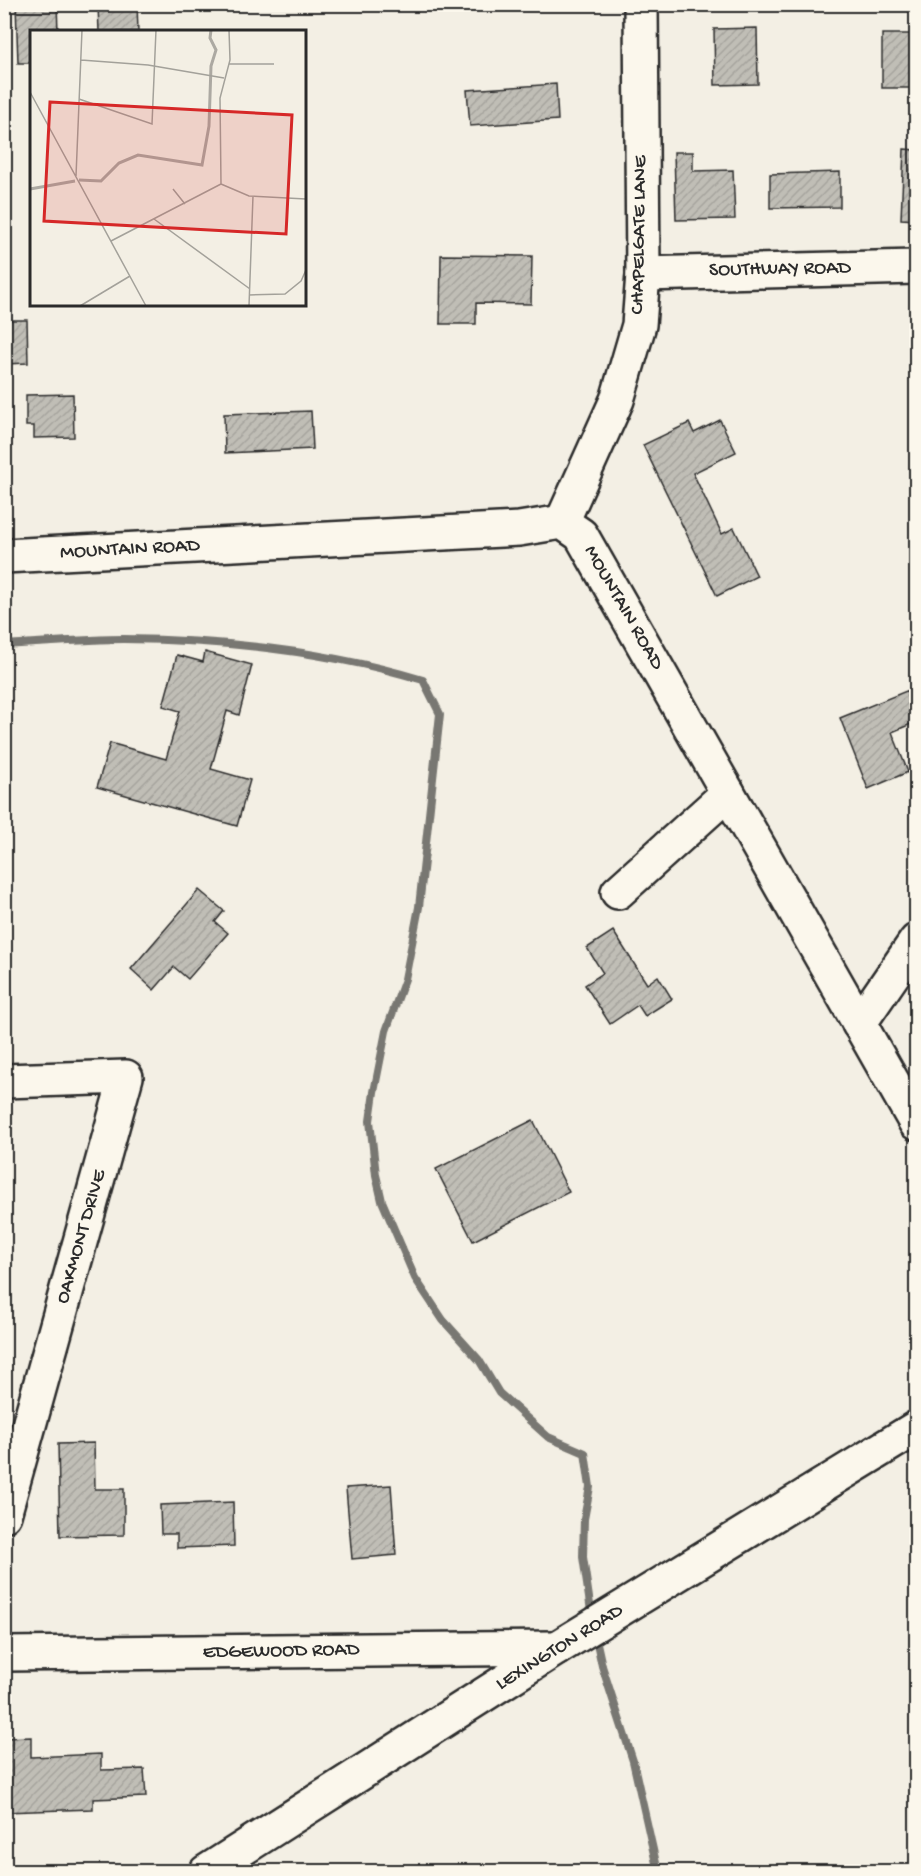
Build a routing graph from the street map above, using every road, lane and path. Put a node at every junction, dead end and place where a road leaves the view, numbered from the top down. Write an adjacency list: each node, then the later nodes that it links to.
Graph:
1 (641, 4): 3 (street, CHAPELGATE LANE)
2 (916, 267): 3 (street, SOUTHWAY ROAD)
3 (643, 273): 4 (street, CHAPELGATE LANE)
4 (562, 522): 5 (street, MOUNTAIN ROAD); 6 (street, MOUNTAIN ROAD)
5 (4, 556)
6 (728, 794): 7 (street); 9 (street, MOUNTAIN ROAD)
7 (618, 892)
8 (916, 941): 9 (street)
9 (859, 1024): 11 (street, MOUNTAIN ROAD)
10 (4, 1081): 13 (street, OAKMONT DRIVE)
11 (916, 1123)
12 (916, 1428): 14 (street, LEXINGTON ROAD)
13 (4, 1515)
14 (557, 1648): 15 (street, EDGEWOOD ROAD); 16 (street, LEXINGTON ROAD)
15 (4, 1654)
16 (206, 1872)

